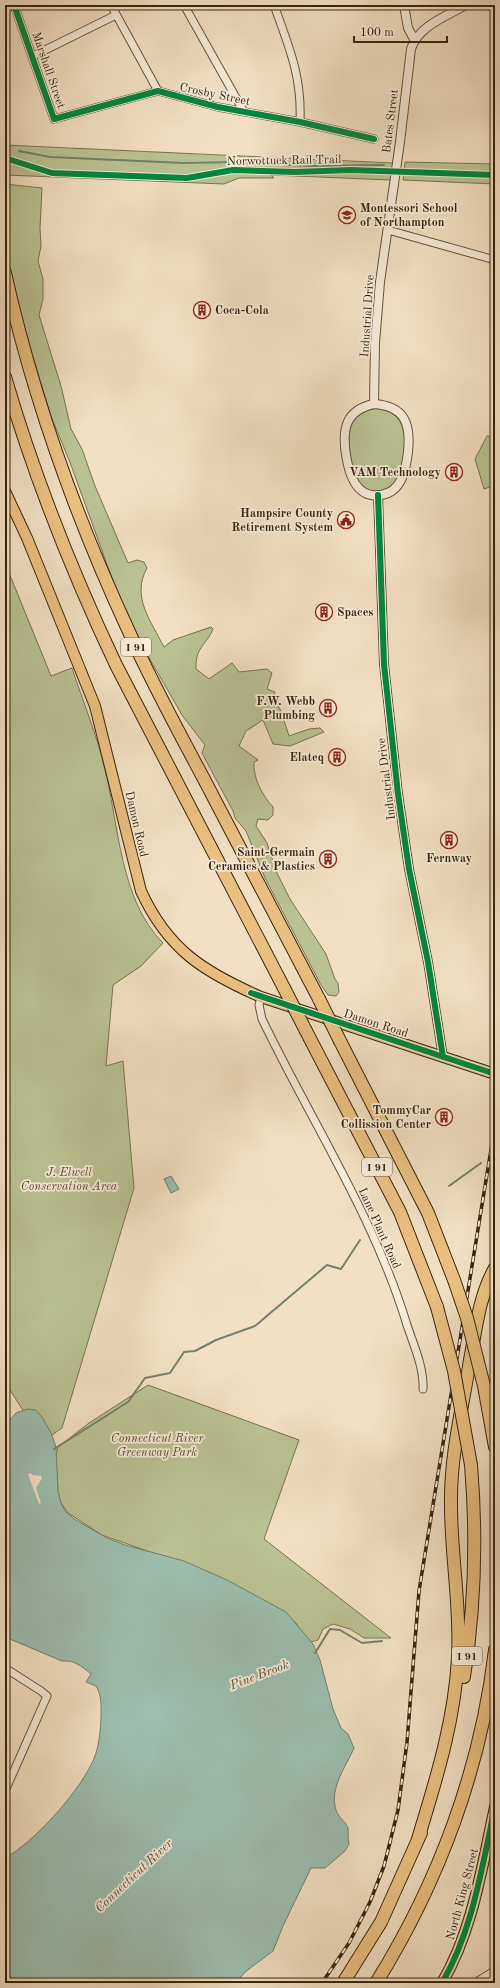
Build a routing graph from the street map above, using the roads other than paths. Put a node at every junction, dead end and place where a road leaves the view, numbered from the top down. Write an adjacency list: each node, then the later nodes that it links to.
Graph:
1 (14, 5): 9 (street, Marshall Street)
2 (111, 5): 7 (street)
3 (184, 5): 11 (street)
4 (274, 5): 12 (street)
5 (404, 5): 8 (street)
6 (466, 5): 8 (street)
7 (116, 15): 9 (street); 10 (street)
8 (414, 39): 14 (street, Bates Street)
9 (33, 56): 10 (street, Marshall Street)
10 (158, 91): 11 (street, Crosby Street)
11 (244, 112): 12 (street, Crosby Street)
12 (300, 122): 13 (street, Crosby Street)
13 (374, 139)
14 (388, 230): 15 (street); 18 (street, Industrial Drive)
15 (495, 260)
16 (5, 273): 26 (highway, I 91, bridge)
17 (5, 377): 33 (highway, I 91, bridge)
18 (374, 404): 20 (street); 20 (street)
19 (5, 491): 21 (main road, Damon Road)
20 (378, 495): 22 (street, Industrial Drive)
21 (261, 997): 22 (main road, Damon Road); 25 (street, Lane Plant Road)
22 (443, 1057): 23 (main road, Damon Road)
23 (495, 1074)
24 (495, 1268): 33 (highway)
25 (423, 1390)
26 (495, 1447)
27 (495, 1650): 30 (highway, I 91)
28 (5, 1668): 31 (street)
29 (495, 1685): 30 (highway)
30 (480, 1734): 36 (highway, I 91)
31 (5, 1791)
32 (495, 1807): 37 (main road, North King Street)
33 (418, 1840): 35 (highway, I 91)
34 (495, 1971): 38 (street)
35 (343, 1983)
36 (376, 1983)
37 (442, 1983)
38 (476, 1983)

